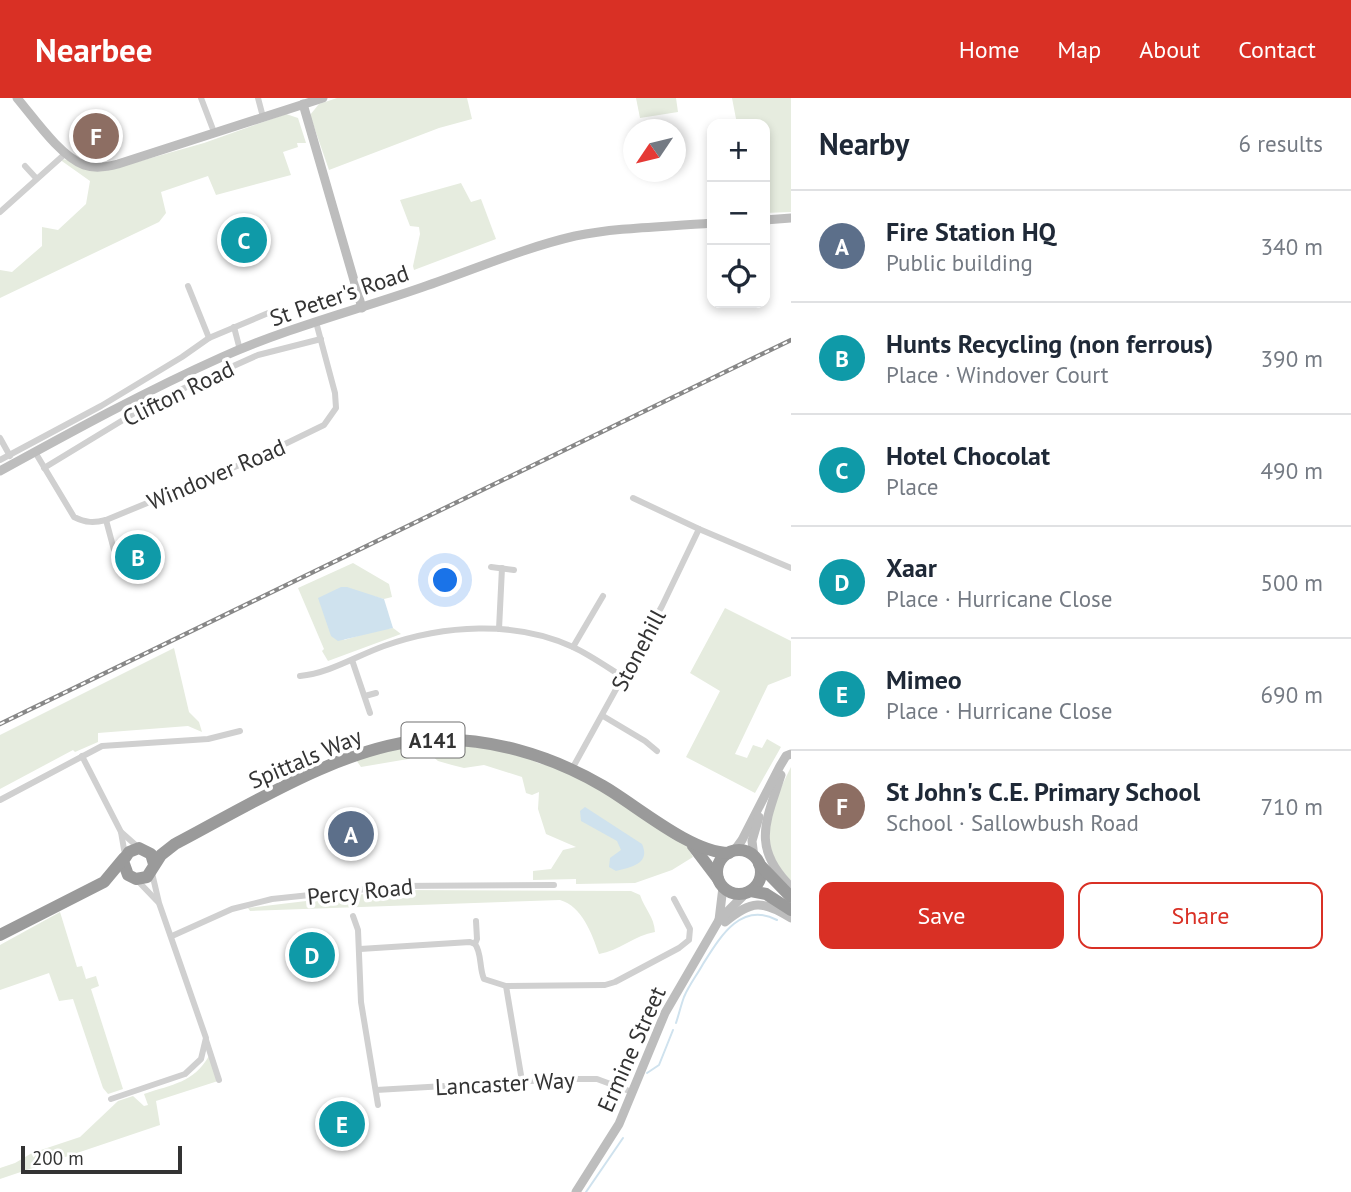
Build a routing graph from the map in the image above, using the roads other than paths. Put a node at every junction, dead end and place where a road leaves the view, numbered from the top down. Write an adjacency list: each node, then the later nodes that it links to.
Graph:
1 (17, 98): 8 (street)
2 (201, 98): 7 (street)
3 (258, 98): 6 (street)
4 (323, 98): 5 (street)
5 (303, 104): 6 (street); 16 (street)
6 (263, 117): 7 (street)
7 (214, 132): 8 (street)
8 (66, 153): 10 (street)
9 (25, 166): 10 (street)
10 (36, 178): 11 (street)
11 (0, 212)
12 (791, 218): 13 (street)
13 (770, 220)
14 (707, 223): 16 (street, St Peter's Road)
15 (188, 286): 20 (street)
16 (362, 308): 18 (street, St Peter's Road)
17 (273, 311): 19 (street)
18 (316, 322): 21 (street, Windover Road); 22 (street, St Peter's Road)
19 (234, 327): 20 (street); 22 (street)
20 (209, 338): 25 (street)
21 (321, 339): 27 (street, Clifton Road); 30 (street, Windover Road)
22 (240, 349): 24 (street, St Peter's Road)
23 (0, 438): 25 (street)
24 (35, 452): 27 (street, Windover Road); 28 (street, St Peter's Road)
25 (10, 456): 26 (street)
26 (0, 460)
27 (44, 468): 30 (street, Windover Road)
28 (0, 471)
29 (633, 498): 31 (street)
30 (106, 520): 32 (street)
31 (699, 529): 35 (street); 42 (street, Stonehill)
32 (114, 550)
33 (491, 567): 34 (street)
34 (502, 568): 36 (street); 38 (street)
35 (791, 568)
36 (514, 570)
37 (603, 596): 39 (street)
38 (499, 629): 39 (street); 40 (street)
39 (572, 647): 42 (street)
40 (352, 660): 41 (street); 44 (street)
41 (300, 677)
42 (624, 677): 46 (street, Stonehill)
43 (376, 692): 44 (street)
44 (365, 696): 45 (street)
45 (370, 713)
46 (603, 716): 49 (street); 53 (street, Stonehill)
47 (240, 731): 52 (street)
48 (651, 733): 49 (street)
49 (646, 741): 50 (street)
50 (657, 751)
51 (791, 755): 54 (street); 60 (street)
52 (82, 756): 55 (street); 56 (street)
53 (572, 769): 57 (highway, Spittals Way / A141); 58 (highway, Spittals Way / A141)
54 (781, 775): 62 (street); 68 (street)
55 (0, 800)
56 (121, 832): 59 (street); 61 (street)
57 (688, 841): 60 (highway, Spittals Way / A141); 66 (highway, Spittals Way / A141)
58 (175, 844): 59 (highway, A141); 63 (highway, A141)
59 (143, 849): 61 (highway, A141); 63 (highway)
60 (731, 852): 62 (highway); 66 (highway)
61 (125, 857): 64 (highway); 65 (highway, A141)
62 (757, 860): 69 (highway); 70 (highway)
63 (153, 867): 64 (highway, A141); 72 (street)
64 (135, 879): 65 (highway, A141); 72 (street)
65 (104, 882): 79 (highway, A141)
66 (721, 883): 69 (highway); 76 (street, Ermine Street)
67 (554, 885): 80 (street, Percy Road)
68 (791, 887)
69 (748, 892): 73 (highway); 76 (street, Ermine Street)
70 (791, 897)
71 (674, 899): 83 (street)
72 (159, 903): 80 (street)
73 (791, 910)
74 (353, 916): 82 (street)
75 (791, 918): 78 (street)
76 (719, 920): 78 (street, Ermine Street)
77 (476, 921): 81 (street)
78 (714, 929): 88 (street, Ermine Street)
79 (0, 935)
80 (172, 936): 84 (street)
81 (475, 944): 82 (street); 83 (street)
82 (360, 949): 87 (street)
83 (506, 985): 86 (street)
84 (206, 1038): 85 (street); 89 (street)
85 (219, 1080)
86 (522, 1081): 87 (street, Lancaster Way); 88 (street, Lancaster Way)
87 (376, 1090): 90 (street)
88 (632, 1092): 91 (street, Ermine Street)
89 (111, 1099)
90 (378, 1104)
91 (576, 1192)

